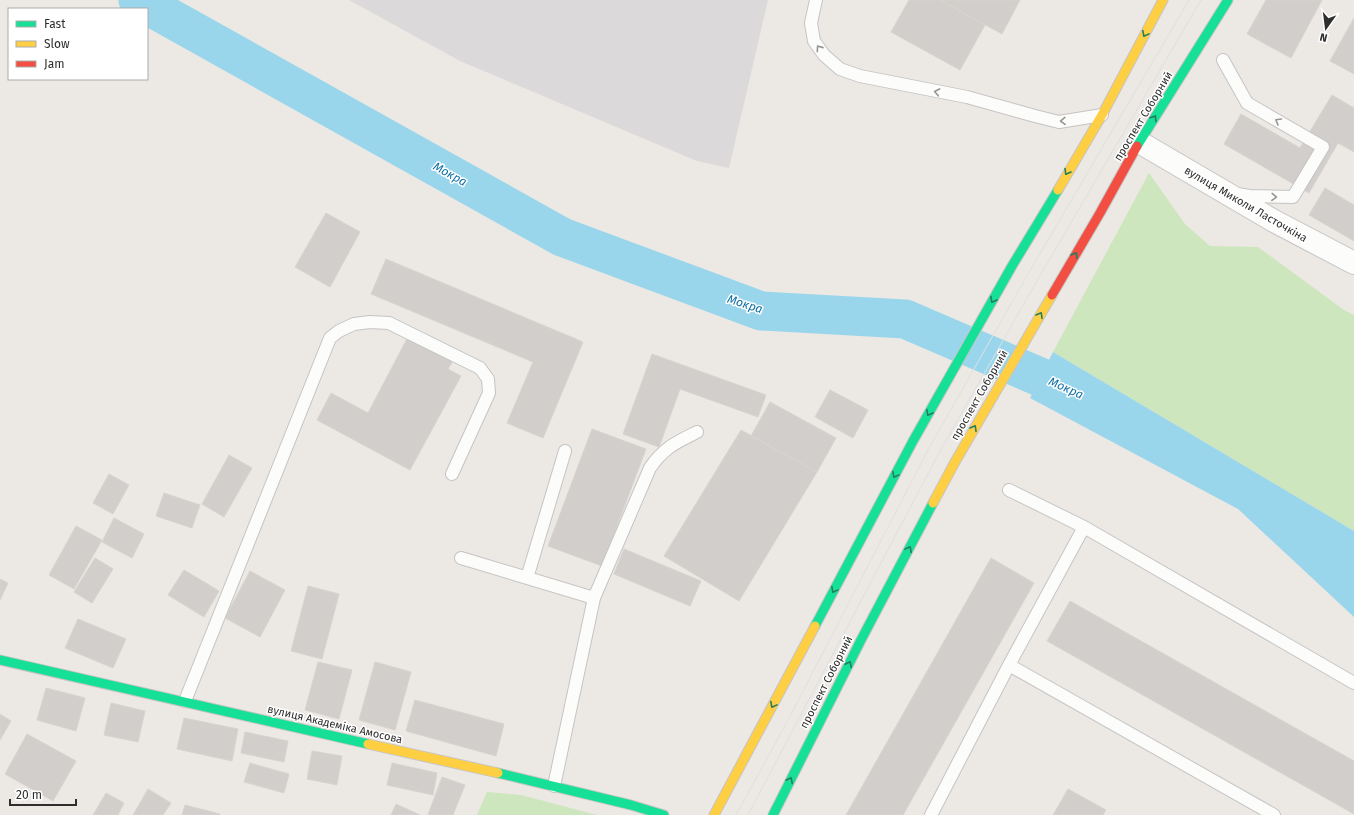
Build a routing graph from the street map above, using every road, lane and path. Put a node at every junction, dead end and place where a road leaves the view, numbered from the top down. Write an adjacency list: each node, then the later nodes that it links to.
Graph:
1 (816, 0): 5 (lane, one-way to 1)
2 (1163, 0): 5 (main road, one-way to 5)
3 (1228, 0): 6 (main road, проспект Соборний, one-way to 3)
4 (1222, 60): 7 (lane, one-way to 4)
5 (1102, 115): 23 (main road, one-way to 23)
6 (1139, 142): 7 (street, вулиця Миколи Ласточкіна); 24 (main road, проспект Соборний, one-way to 6)
7 (1222, 191): 8 (street, вулиця Миколи Ласточкіна)
8 (1354, 263)
9 (698, 432): 16 (lane)
10 (566, 451): 15 (lane)
11 (452, 474): 20 (lane)
12 (1009, 490): 13 (lane)
13 (1084, 526): 18 (lane); 19 (lane)
14 (461, 558): 15 (lane)
15 (527, 578): 16 (lane)
16 (594, 598): 21 (lane)
17 (0, 660): 20 (main road, вулиця Академіка Амосова)
18 (1009, 665): 25 (lane); 26 (lane)
19 (1354, 683)
20 (185, 701): 21 (main road, вулиця Академіка Амосова)
21 (554, 786): 22 (main road, вулиця Академіка Амосова)
22 (664, 815)
23 (714, 815)
24 (773, 815)
25 (931, 815)
26 (1274, 815)

